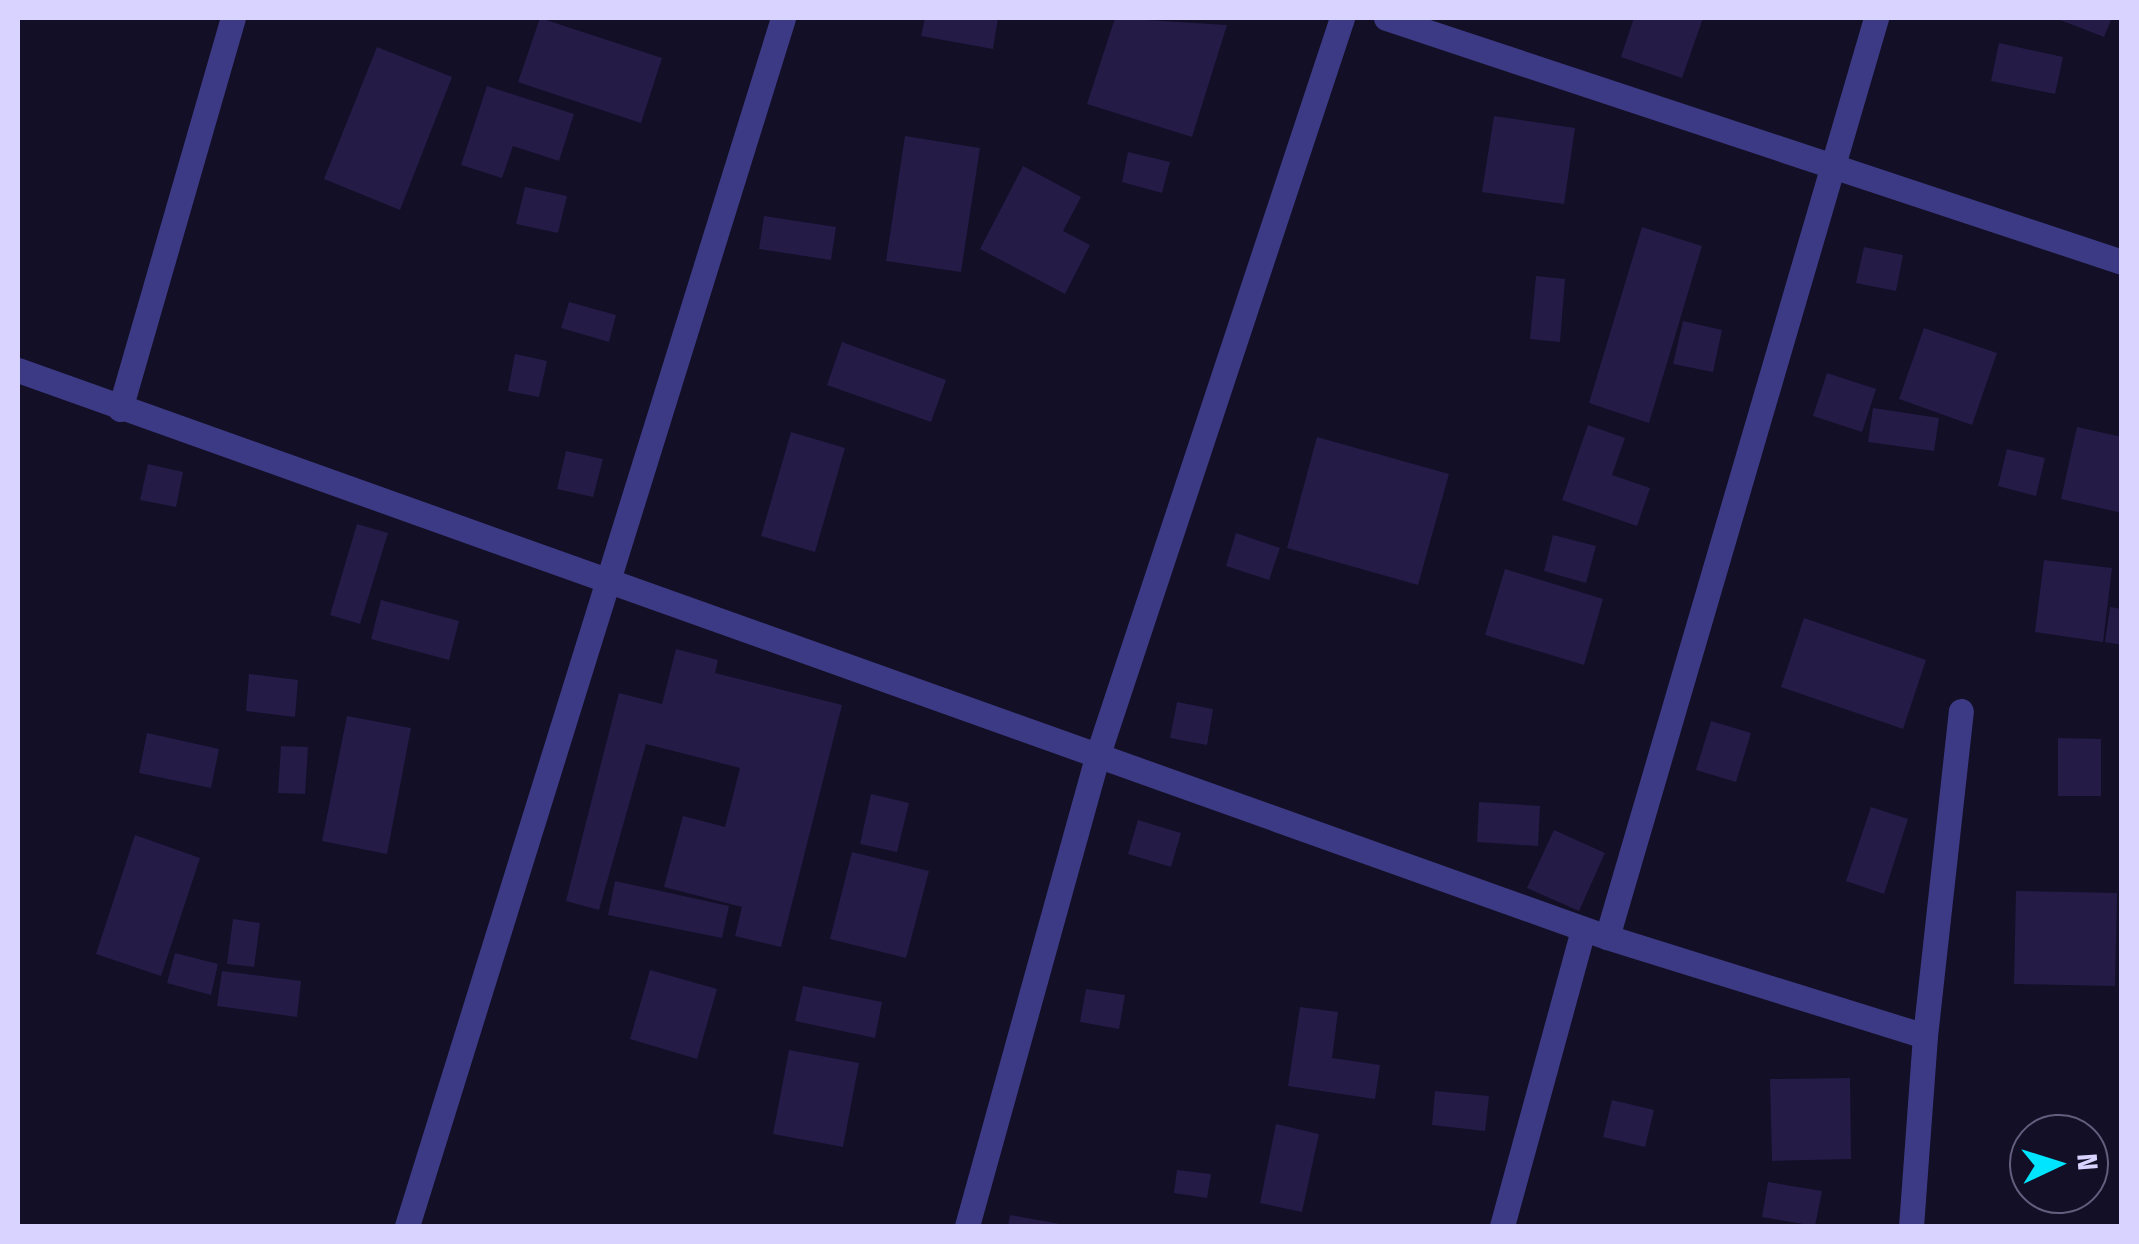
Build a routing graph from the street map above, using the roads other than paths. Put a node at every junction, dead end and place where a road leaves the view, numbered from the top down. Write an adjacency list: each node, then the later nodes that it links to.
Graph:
1 (234, 18): 9 (street)
2 (783, 18): 10 (street)
3 (1342, 18): 12 (street)
4 (1386, 18): 6 (street)
5 (1876, 18): 6 (street)
6 (1831, 170): 7 (street); 13 (street)
7 (2122, 262)
8 (18, 370): 9 (street)
9 (120, 409): 10 (street)
10 (613, 588): 12 (street); 15 (street)
11 (1961, 712): 14 (street)
12 (1099, 751): 13 (street); 16 (street)
13 (1595, 933): 14 (street); 17 (street)
14 (1924, 1036): 18 (street)
15 (407, 1226)
16 (967, 1226)
17 (1502, 1226)
18 (1912, 1226)

